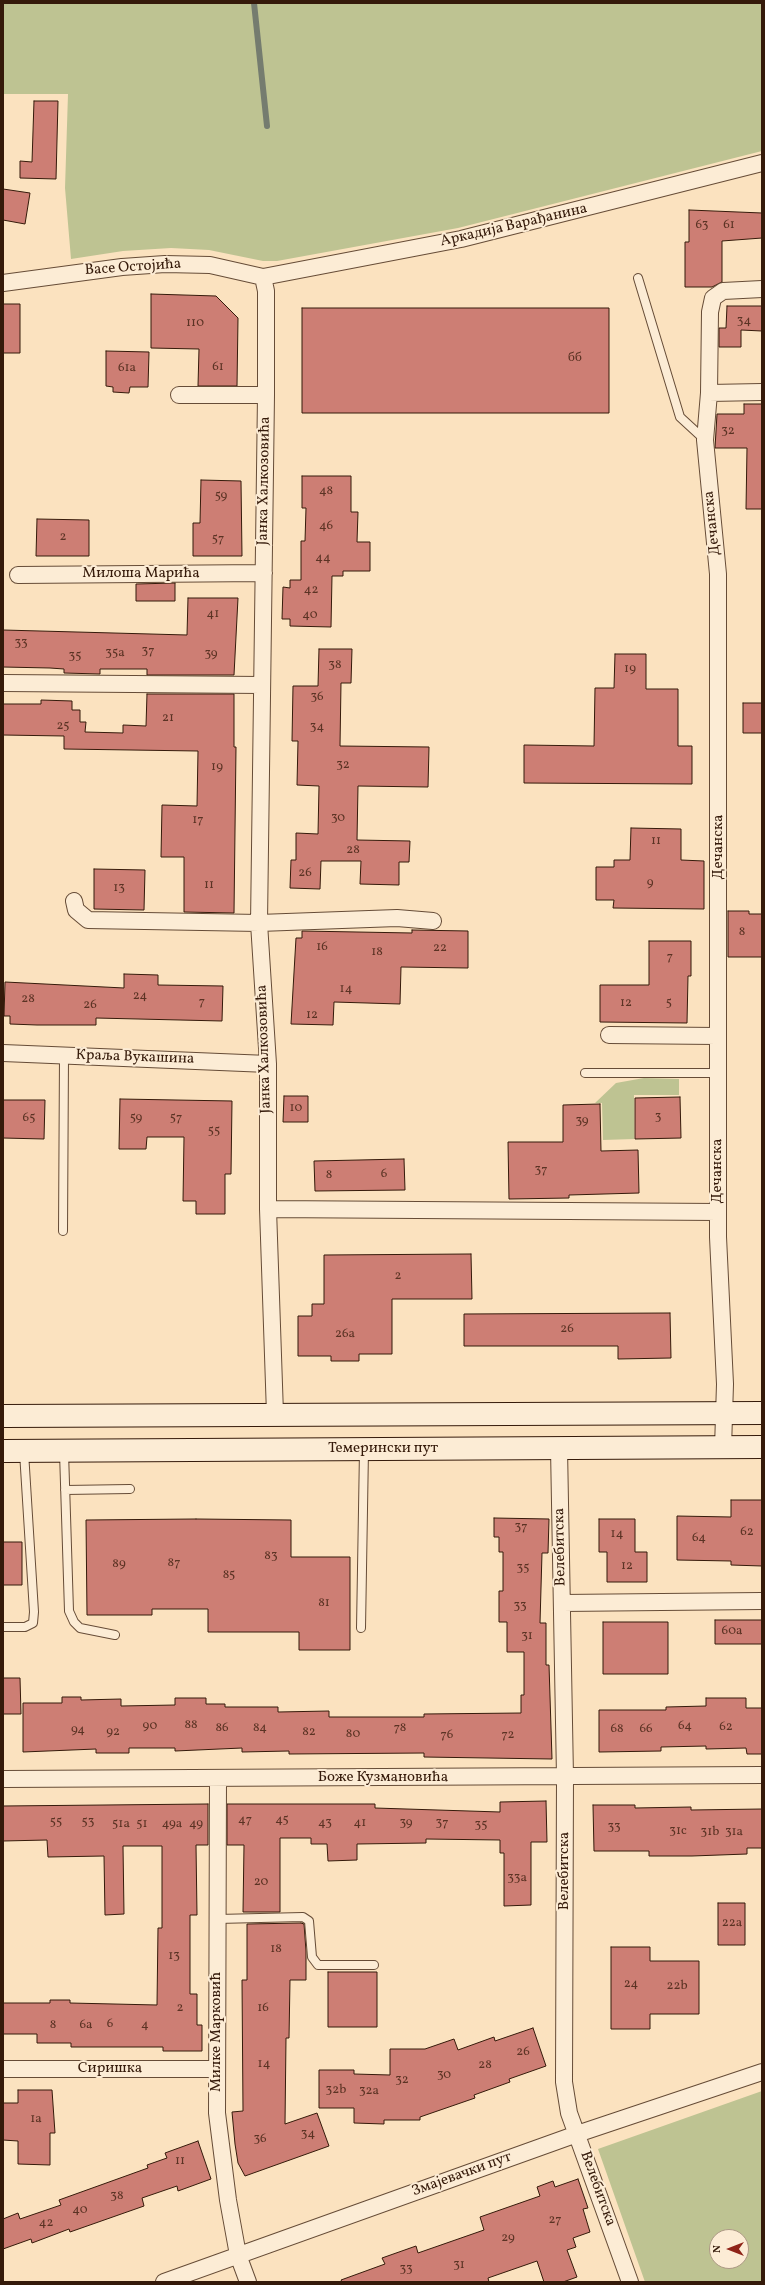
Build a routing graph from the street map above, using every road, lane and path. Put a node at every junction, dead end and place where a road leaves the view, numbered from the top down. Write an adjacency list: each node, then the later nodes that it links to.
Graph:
1 (762, 163): 2 (street, Аркадија Варађанина)
2 (263, 277): 4 (street, Васе Остојића); 9 (street, Јанка Халкозовића)
3 (638, 278): 10 (lane)
4 (3, 283)
5 (762, 289): 6 (street, Дечанска)
6 (709, 392): 7 (street); 10 (street, Дечанска)
7 (762, 392)
8 (179, 395): 9 (street)
9 (266, 395): 11 (street, Јанка Халкозовића)
10 (705, 440): 19 (street, Дечанска)
11 (264, 574): 12 (street, Милоша Марића); 14 (street, Јанка Халкозовића)
12 (18, 575)
13 (3, 683): 14 (street)
14 (262, 685): 17 (street, Јанка Халкозовића)
15 (74, 901): 17 (street)
16 (433, 921): 17 (street)
17 (259, 923): 22 (street, Јанка Халкозовића)
18 (609, 1035): 19 (street)
19 (718, 1036): 24 (street, Дечанска)
20 (3, 1053): 21 (street, Краља Вукашина)
21 (64, 1056): 22 (street, Краља Вукашина); 27 (lane)
22 (268, 1064): 25 (street, Јанка Халкозовића)
23 (586, 1073): 24 (lane)
24 (718, 1073): 26 (street, Дечанска)
25 (268, 1209): 26 (street); 30 (street, Јанка Халкозовића)
26 (718, 1212): 28 (street, Дечанска)
27 (64, 1231)
28 (724, 1413): 29 (main road); 30 (main road); 34 (street, Дечанска)
29 (762, 1413)
30 (275, 1414): 31 (main road)
31 (3, 1416)
32 (762, 1447): 34 (main road, Темерински пут)
33 (559, 1448): 34 (main road, Темерински пут); 35 (main road, Темерински пут); 41 (street, Велебитска)
34 (723, 1448)
35 (364, 1449): 37 (main road, Темерински пут); 43 (lane)
36 (13, 1451): 37 (main road, Темерински пут); 42 (lane)
37 (64, 1451): 39 (lane)
38 (130, 1489): 39 (lane)
39 (65, 1490): 44 (lane)
40 (762, 1601): 41 (street)
41 (562, 1603): 46 (street, Велебитска)
42 (3, 1627)
43 (361, 1628)
44 (115, 1635)
45 (762, 1775): 46 (street, Боже Кузмановића)
46 (565, 1777): 48 (street, Боже Кузмановића); 54 (street, Велебитска)
47 (3, 1779): 48 (street, Боже Кузмановића)
48 (218, 1779): 49 (street, Милке Марковић)
49 (217, 1919): 50 (lane); 52 (street, Милке Марковић)
50 (374, 1965)
51 (3, 2069): 52 (street, Сиришка)
52 (217, 2069): 55 (street, Милке Марковић)
53 (762, 2072): 54 (street, Змајевачки пут)
54 (577, 2134): 55 (street, Змајевачки пут); 58 (street, Велебитска)
55 (238, 2255): 56 (street, Змајевачки пут); 57 (street, Милке Марковић)
56 (164, 2282)
57 (248, 2282)
58 (630, 2282)

